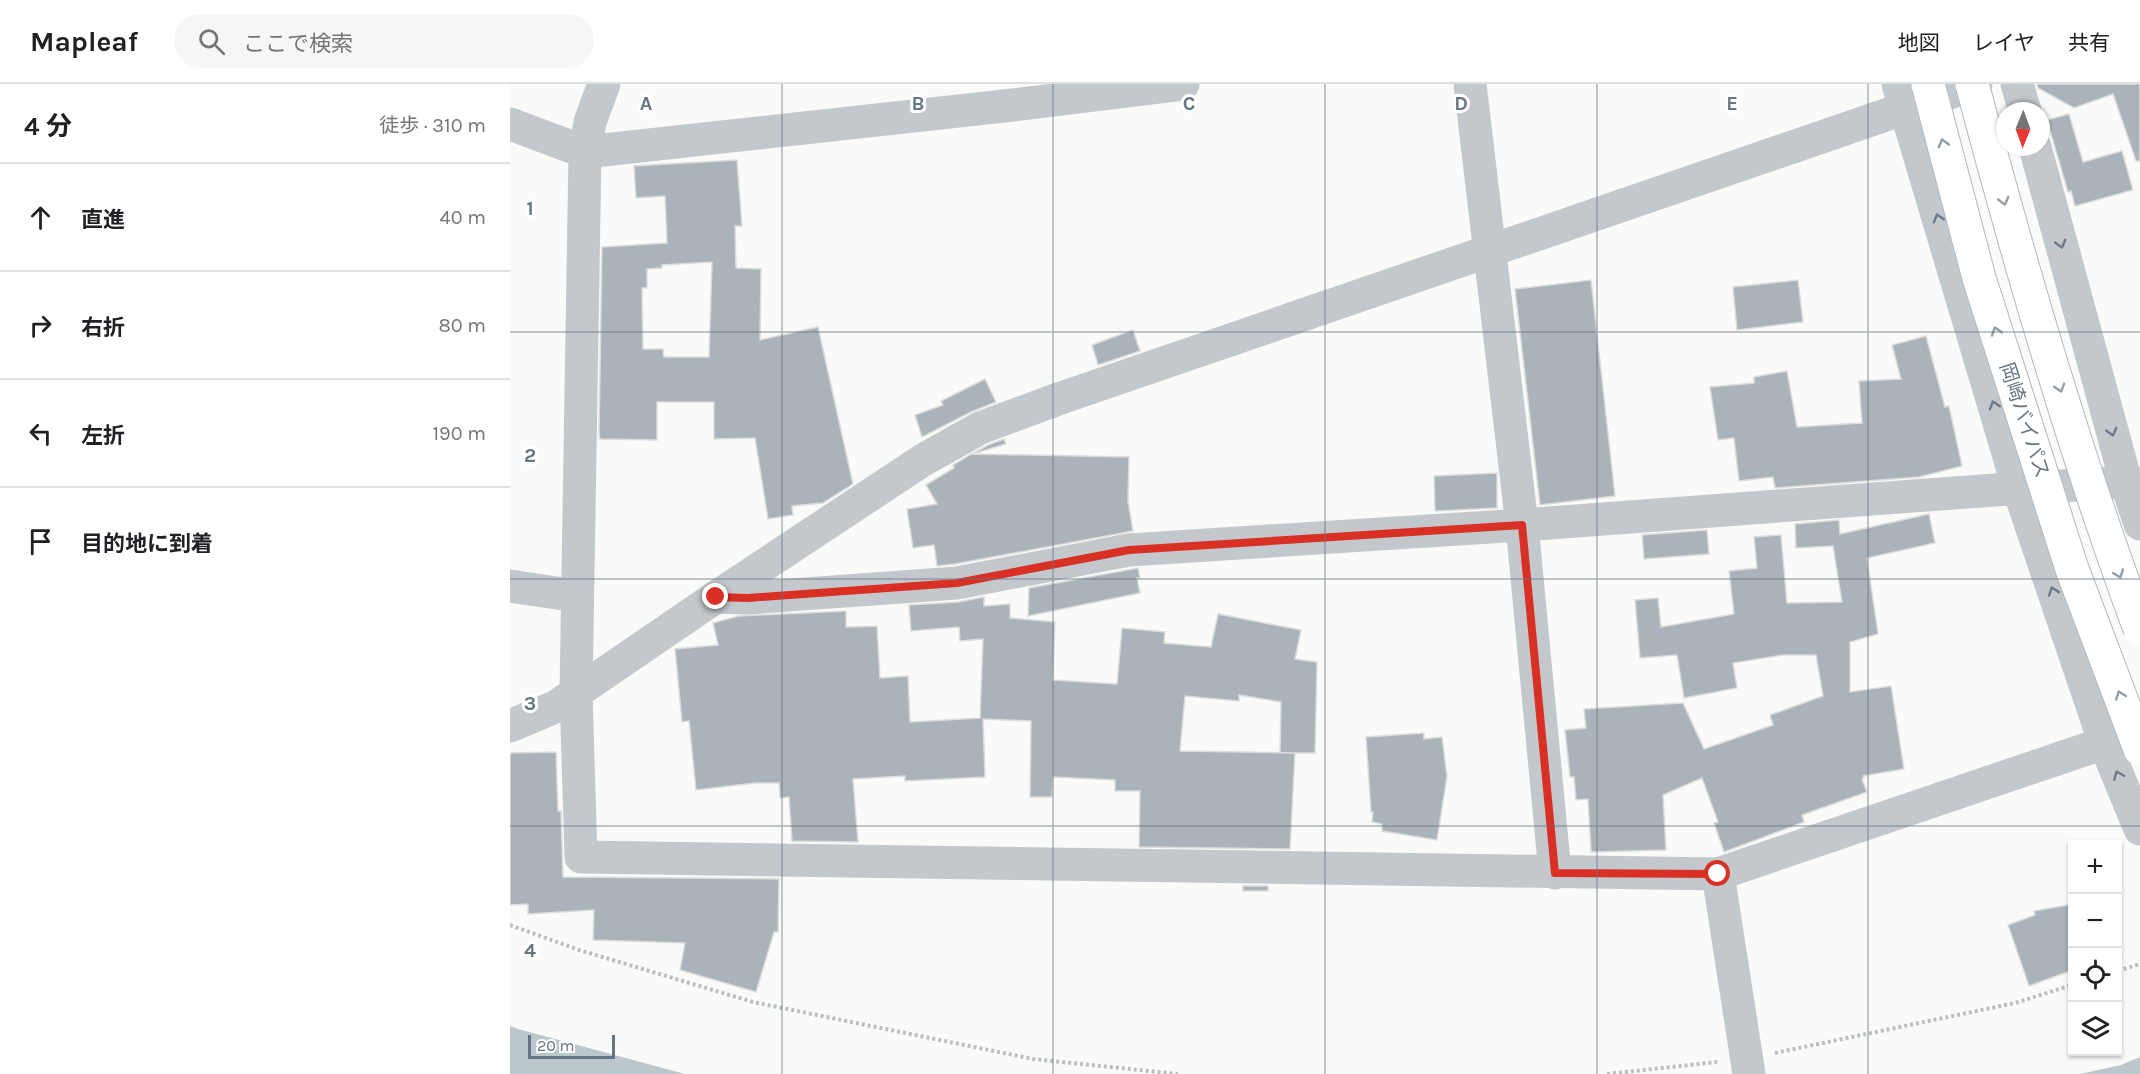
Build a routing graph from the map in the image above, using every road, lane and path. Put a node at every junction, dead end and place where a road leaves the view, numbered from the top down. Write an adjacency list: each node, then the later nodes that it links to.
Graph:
1 (604, 84): 10 (street)
2 (1183, 84): 10 (street)
3 (1470, 84): 12 (street)
4 (1928, 84): 25 (highway, 岡崎バイパス, one-way to 4, bridge)
5 (1974, 84): 7 (street); 20 (highway, one-way to 20, bridge)
6 (2017, 84): 8 (street)
7 (1901, 96): 12 (street); 14 (street, one-way to 7)
8 (2022, 102)
9 (510, 124): 10 (street)
10 (585, 152): 18 (street)
11 (2038, 156): 13 (street, one-way to 13)
12 (1489, 250): 16 (street); 19 (street)
13 (2133, 483): 14 (street); 15 (street)
14 (2019, 490): 16 (street); 24 (street, one-way to 14)
15 (2140, 524)
16 (1522, 525): 19 (street); 27 (street)
17 (510, 586): 18 (street)
18 (577, 596): 21 (street)
19 (716, 597): 21 (street)
20 (2140, 629)
21 (576, 693): 22 (street); 27 (street)
22 (510, 726)
23 (2140, 731): 24 (street)
24 (2105, 744): 26 (street, one-way to 24); 28 (street)
25 (2140, 749)
26 (2140, 829)
27 (1555, 873): 28 (street)
28 (1718, 874): 33 (street)
29 (510, 925): 34 (path)
30 (2140, 964): 31 (path)
31 (2122, 970)
32 (2068, 987): 33 (path)
33 (1748, 1066): 35 (path)
34 (1178, 1074)
35 (1608, 1074)

